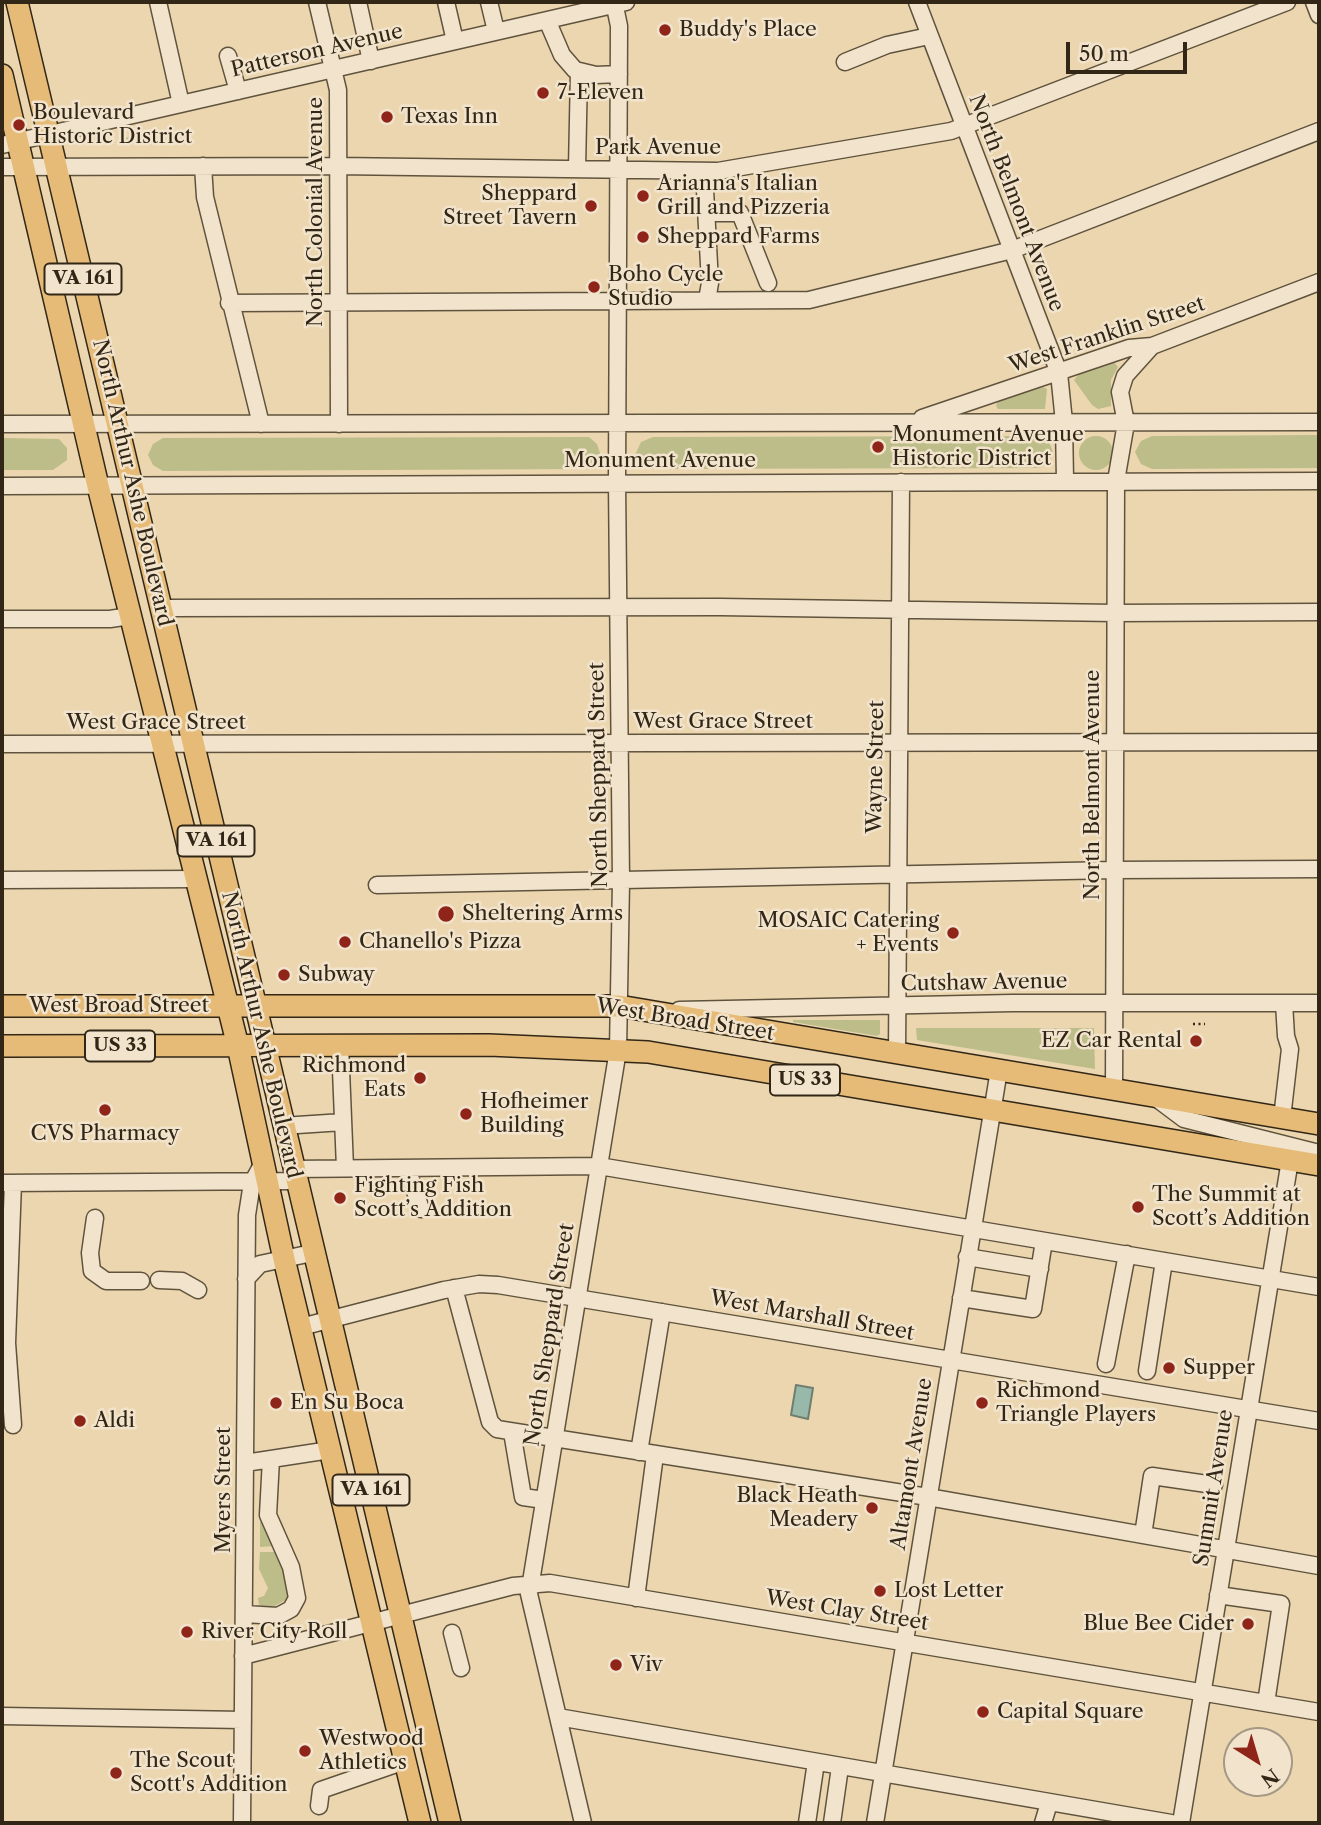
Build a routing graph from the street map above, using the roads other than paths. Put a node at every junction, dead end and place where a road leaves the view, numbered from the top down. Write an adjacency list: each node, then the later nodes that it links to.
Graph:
1 (17, 2): 27 (main road, North Arthur Ashe Boulevard / VA 161)
2 (158, 2): 24 (street)
3 (317, 2): 19 (street, North Colonial Avenue)
4 (358, 2): 17 (street)
5 (446, 2): 15 (street)
6 (489, 2): 13 (street)
7 (916, 2): 14 (street, North Belmont Avenue)
8 (1287, 2): 25 (street, Park Avenue)
9 (1314, 2): 11 (street)
10 (618, 3): 12 (street, Patterson Avenue); 21 (street, North Sheppard Street)
11 (1319, 15)
12 (547, 20): 13 (street, Patterson Avenue); 20 (street)
13 (496, 32): 15 (street, Patterson Avenue)
14 (929, 36): 18 (street); 25 (street, North Belmont Avenue)
15 (455, 41): 17 (street, Patterson Avenue)
16 (228, 56): 23 (street)
17 (372, 61): 19 (street, Patterson Avenue)
18 (845, 62)
19 (332, 69): 23 (street, Patterson Avenue); 31 (street, North Colonial Avenue)
20 (579, 71): 21 (street); 34 (street)
21 (619, 74): 35 (street, North Sheppard Street)
22 (2, 75): 28 (main road, North Arthur Ashe Boulevard / VA 161)
23 (238, 91): 24 (street, Patterson Avenue)
24 (181, 104): 27 (street, Patterson Avenue)
25 (964, 127): 36 (street, Park Avenue); 38 (street, North Belmont Avenue)
26 (1319, 131): 38 (street)
27 (49, 134): 28 (street, Patterson Avenue); 29 (main road, North Arthur Ashe Boulevard / VA 161)
28 (10, 144): 33 (main road, North Arthur Ashe Boulevard / VA 161)
29 (56, 166): 30 (street, Park Avenue); 33 (street, Park Avenue); 53 (main road, North Arthur Ashe Boulevard / VA 161)
30 (203, 166): 31 (street, Park Avenue); 44 (street)
31 (337, 166): 34 (street, Park Avenue); 43 (street, North Colonial Avenue)
32 (2, 167): 33 (street, Park Avenue)
33 (23, 167): 52 (main road, North Arthur Ashe Boulevard / VA 161)
34 (577, 169): 35 (street, Park Avenue)
35 (619, 170): 36 (street, Park Avenue); 41 (street, North Sheppard Street)
36 (704, 171): 37 (street)
37 (706, 212): 40 (street); 42 (street)
38 (1012, 250): 42 (street); 46 (street, North Belmont Avenue)
39 (1319, 282): 45 (street, West Franklin Street)
40 (768, 283)
41 (619, 300): 42 (street); 43 (street); 56 (street, North Sheppard Street)
42 (707, 300)
43 (337, 302): 44 (street); 55 (street, North Colonial Avenue)
44 (229, 303): 54 (street)
45 (1152, 346): 46 (street, West Franklin Street); 50 (street, North Belmont Avenue)
46 (1059, 373): 47 (street, North Belmont Avenue); 49 (street, West Franklin Street)
47 (1064, 422): 49 (street, Monument Avenue); 50 (street, Monument Avenue); 57 (street, North Belmont Avenue)
48 (1319, 422): 50 (street, Monument Avenue)
49 (907, 423): 56 (street, Monument Avenue)
50 (1126, 423): 58 (street, North Belmont Avenue)
51 (2, 424): 52 (street, Monument Avenue)
52 (83, 424): 53 (street, Monument Avenue); 64 (main road, North Arthur Ashe Boulevard / VA 161)
53 (118, 424): 54 (street, Monument Avenue); 62 (main road, North Arthur Ashe Boulevard / VA 161)
54 (261, 424): 55 (street, Monument Avenue)
55 (339, 424): 56 (street, Monument Avenue)
56 (618, 424): 60 (street, North Sheppard Street)
57 (1065, 481): 58 (street, Monument Avenue); 61 (street, Monument Avenue)
58 (1116, 481): 59 (street, Monument Avenue); 69 (street, North Belmont Avenue)
59 (1319, 481)
60 (617, 482): 61 (street, Monument Avenue); 62 (street, Monument Avenue); 65 (street, North Sheppard Street)
61 (901, 482): 67 (street, Wayne Street)
62 (133, 484): 64 (street, Monument Avenue); 66 (main road, North Arthur Ashe Boulevard / VA 161)
63 (2, 486): 64 (street, Monument Avenue)
64 (98, 486): 70 (main road, North Arthur Ashe Boulevard / VA 161)
65 (618, 607): 66 (street); 67 (street); 74 (street, North Sheppard Street)
66 (162, 608): 78 (main road, North Arthur Ashe Boulevard / VA 161)
67 (899, 609): 69 (street); 75 (street, Wayne Street)
68 (1319, 612): 69 (street)
69 (1115, 613): 72 (street, North Belmont Avenue)
70 (130, 616): 71 (street); 77 (main road, North Arthur Ashe Boulevard / VA 161)
71 (2, 619)
72 (1115, 742): 73 (street, West Grace Street); 75 (street, West Grace Street); 80 (street, North Belmont Avenue)
73 (1319, 742)
74 (619, 743): 75 (street, West Grace Street); 78 (street, West Grace Street); 84 (street, North Sheppard Street)
75 (898, 743): 81 (street, Wayne Street)
76 (2, 744): 77 (street, West Grace Street)
77 (161, 744): 78 (street, West Grace Street); 82 (main road, North Arthur Ashe Boulevard / VA 161)
78 (194, 744): 92 (main road, North Arthur Ashe Boulevard / VA 161)
79 (1319, 869): 80 (street)
80 (1114, 870): 81 (street); 86 (street, North Belmont Avenue)
81 (896, 876): 84 (street); 89 (street, Wayne Street)
82 (197, 879): 83 (street); 91 (main road, North Arthur Ashe Boulevard / VA 161)
83 (2, 880)
84 (621, 882): 85 (street); 93 (street, North Sheppard Street)
85 (377, 885)
86 (1113, 1003): 87 (street, Cutshaw Avenue); 89 (street, Cutshaw Avenue); 102 (street, North Belmont Avenue)
87 (1284, 1003): 88 (street, Cutshaw Avenue); 105 (street)
88 (1319, 1003)
89 (897, 1005): 94 (street, Cutshaw Avenue); 100 (street, Wayne Street)
90 (2, 1006): 91 (main road, West Broad Street / US 33)
91 (228, 1006): 92 (main road, West Broad Street / US 33); 97 (main road, North Arthur Ashe Boulevard / VA 161)
92 (254, 1006): 93 (main road, West Broad Street / US 33); 98 (main road, North Arthur Ashe Boulevard / VA 161)
93 (619, 1006): 94 (main road, West Broad Street / US 33); 99 (street, North Sheppard Street)
94 (648, 1011): 100 (main road, West Broad Street / US 33)
95 (340, 1045): 98 (main road, West Broad Street / US 33); 99 (main road, West Broad Street / US 33); 106 (street)
96 (2, 1046): 97 (main road, West Broad Street / US 33)
97 (238, 1046): 98 (main road, West Broad Street / US 33); 115 (main road, North Arthur Ashe Boulevard / VA 161)
98 (264, 1046): 108 (main road, North Arthur Ashe Boulevard / VA 161)
99 (618, 1050): 104 (main road, West Broad Street / US 33); 112 (street, North Sheppard Street)
100 (897, 1054): 101 (main road, West Broad Street / US 33)
101 (999, 1070): 102 (main road, West Broad Street / US 33); 104 (street, Altamont Avenue)
102 (1114, 1090): 103 (main road, West Broad Street / US 33)
103 (1154, 1097): 105 (main road, West Broad Street / US 33); 109 (street)
104 (992, 1110): 110 (main road, West Broad Street / US 33); 120 (street, Altamont Avenue)
105 (1282, 1118): 107 (main road, West Broad Street / US 33)
106 (343, 1122): 108 (street); 113 (street)
107 (1319, 1124)
108 (282, 1126): 116 (main road, North Arthur Ashe Boulevard / VA 161)
109 (1319, 1153)
110 (1290, 1160): 111 (main road, West Broad Street / US 33); 129 (street, Summit Avenue)
111 (1319, 1165)
112 (599, 1166): 114 (street); 120 (street); 135 (street, North Sheppard Street)
113 (345, 1168): 114 (street); 116 (street)
114 (407, 1168): 118 (street)
115 (261, 1175): 116 (street); 117 (street); 125 (main road, North Arthur Ashe Boulevard / VA 161); 128 (street, Myers Street)
116 (294, 1175): 122 (main road, North Arthur Ashe Boulevard / VA 161)
117 (7, 1183): 145 (street)
118 (421, 1209)
119 (95, 1218): 131 (street)
120 (972, 1228): 121 (street); 124 (street, Altamont Avenue)
121 (1044, 1241): 123 (street); 127 (street)
122 (312, 1253): 125 (street); 138 (main road, North Arthur Ashe Boulevard / VA 161)
123 (1127, 1254): 126 (street); 141 (street)
124 (967, 1257): 127 (street); 136 (street, Altamont Avenue)
125 (285, 1259): 128 (street); 139 (main road, North Arthur Ashe Boulevard / VA 161)
126 (1164, 1261): 129 (street); 142 (street)
127 (1040, 1269): 136 (street)
128 (246, 1279): 151 (street, Myers Street)
129 (1271, 1279): 132 (street); 143 (street, Summit Avenue)
130 (159, 1280): 134 (street)
131 (141, 1281)
132 (1319, 1287)
133 (454, 1288): 135 (street, West Marshall Street); 138 (street, West Marshall Street); 146 (street)
134 (198, 1290)
135 (578, 1298): 137 (street, West Marshall Street); 147 (street, North Sheppard Street)
136 (961, 1298): 140 (street, Altamont Avenue)
137 (662, 1312): 140 (street, West Marshall Street); 149 (street)
138 (328, 1320): 139 (street, West Marshall Street); 161 (main road, North Arthur Ashe Boulevard / VA 161)
139 (301, 1327): 148 (main road, North Arthur Ashe Boulevard / VA 161)
140 (951, 1361): 143 (street, West Marshall Street); 153 (street, Altamont Avenue)
141 (1106, 1364)
142 (1147, 1371)
143 (1249, 1410): 144 (street, West Marshall Street); 156 (street, Summit Avenue)
144 (1319, 1421)
145 (13, 1425)
146 (512, 1432): 147 (street); 154 (street)
147 (554, 1439): 149 (street); 154 (street, North Sheppard Street)
148 (330, 1450): 150 (street); 163 (main road, North Arthur Ashe Boulevard / VA 161)
149 (647, 1453): 153 (street); 160 (street)
150 (271, 1459): 151 (street); 162 (street)
151 (245, 1463): 162 (street, Myers Street)
152 (1214, 1485): 155 (street)
153 (928, 1497): 155 (street); 165 (street, Altamont Avenue)
154 (544, 1500): 158 (street, North Sheppard Street)
155 (1143, 1535): 156 (street)
156 (1226, 1550): 157 (street); 159 (street, Summit Avenue)
157 (1319, 1566)
158 (529, 1583): 160 (street, West Clay Street); 161 (street, West Clay Street); 172 (street, North Sheppard Street)
159 (1218, 1595): 168 (street, Summit Avenue); 169 (street)
160 (636, 1598): 165 (street, West Clay Street)
161 (401, 1613): 163 (street, West Clay Street); 182 (main road, North Arthur Ashe Boulevard / VA 161)
162 (244, 1614): 166 (street, Myers Street)
163 (370, 1621): 166 (street, West Clay Street); 174 (main road, North Arthur Ashe Boulevard / VA 161)
164 (452, 1633): 167 (street)
165 (904, 1641): 168 (street, West Clay Street); 177 (street, Altamont Avenue)
166 (243, 1656): 173 (street, Myers Street)
167 (461, 1668)
168 (1203, 1692): 169 (street, West Clay Street); 189 (street, Summit Avenue)
169 (1266, 1703): 170 (street, West Clay Street)
170 (1319, 1712)
171 (2, 1716): 173 (street)
172 (558, 1717): 175 (street); 183 (street, North Sheppard Street)
173 (243, 1720): 180 (street, Myers Street)
174 (405, 1761): 179 (street); 181 (main road, North Arthur Ashe Boulevard / VA 161)
175 (816, 1762): 176 (street); 184 (street)
176 (841, 1767): 177 (street); 185 (street)
177 (883, 1774): 178 (street); 186 (street, Altamont Avenue)
178 (1049, 1803): 187 (street); 188 (street)
179 (318, 1806)
180 (242, 1823)
181 (420, 1823)
182 (450, 1823)
183 (583, 1823)
184 (807, 1823)
185 (832, 1823)
186 (875, 1823)
187 (1043, 1823)
188 (1171, 1823)
189 (1181, 1823)

